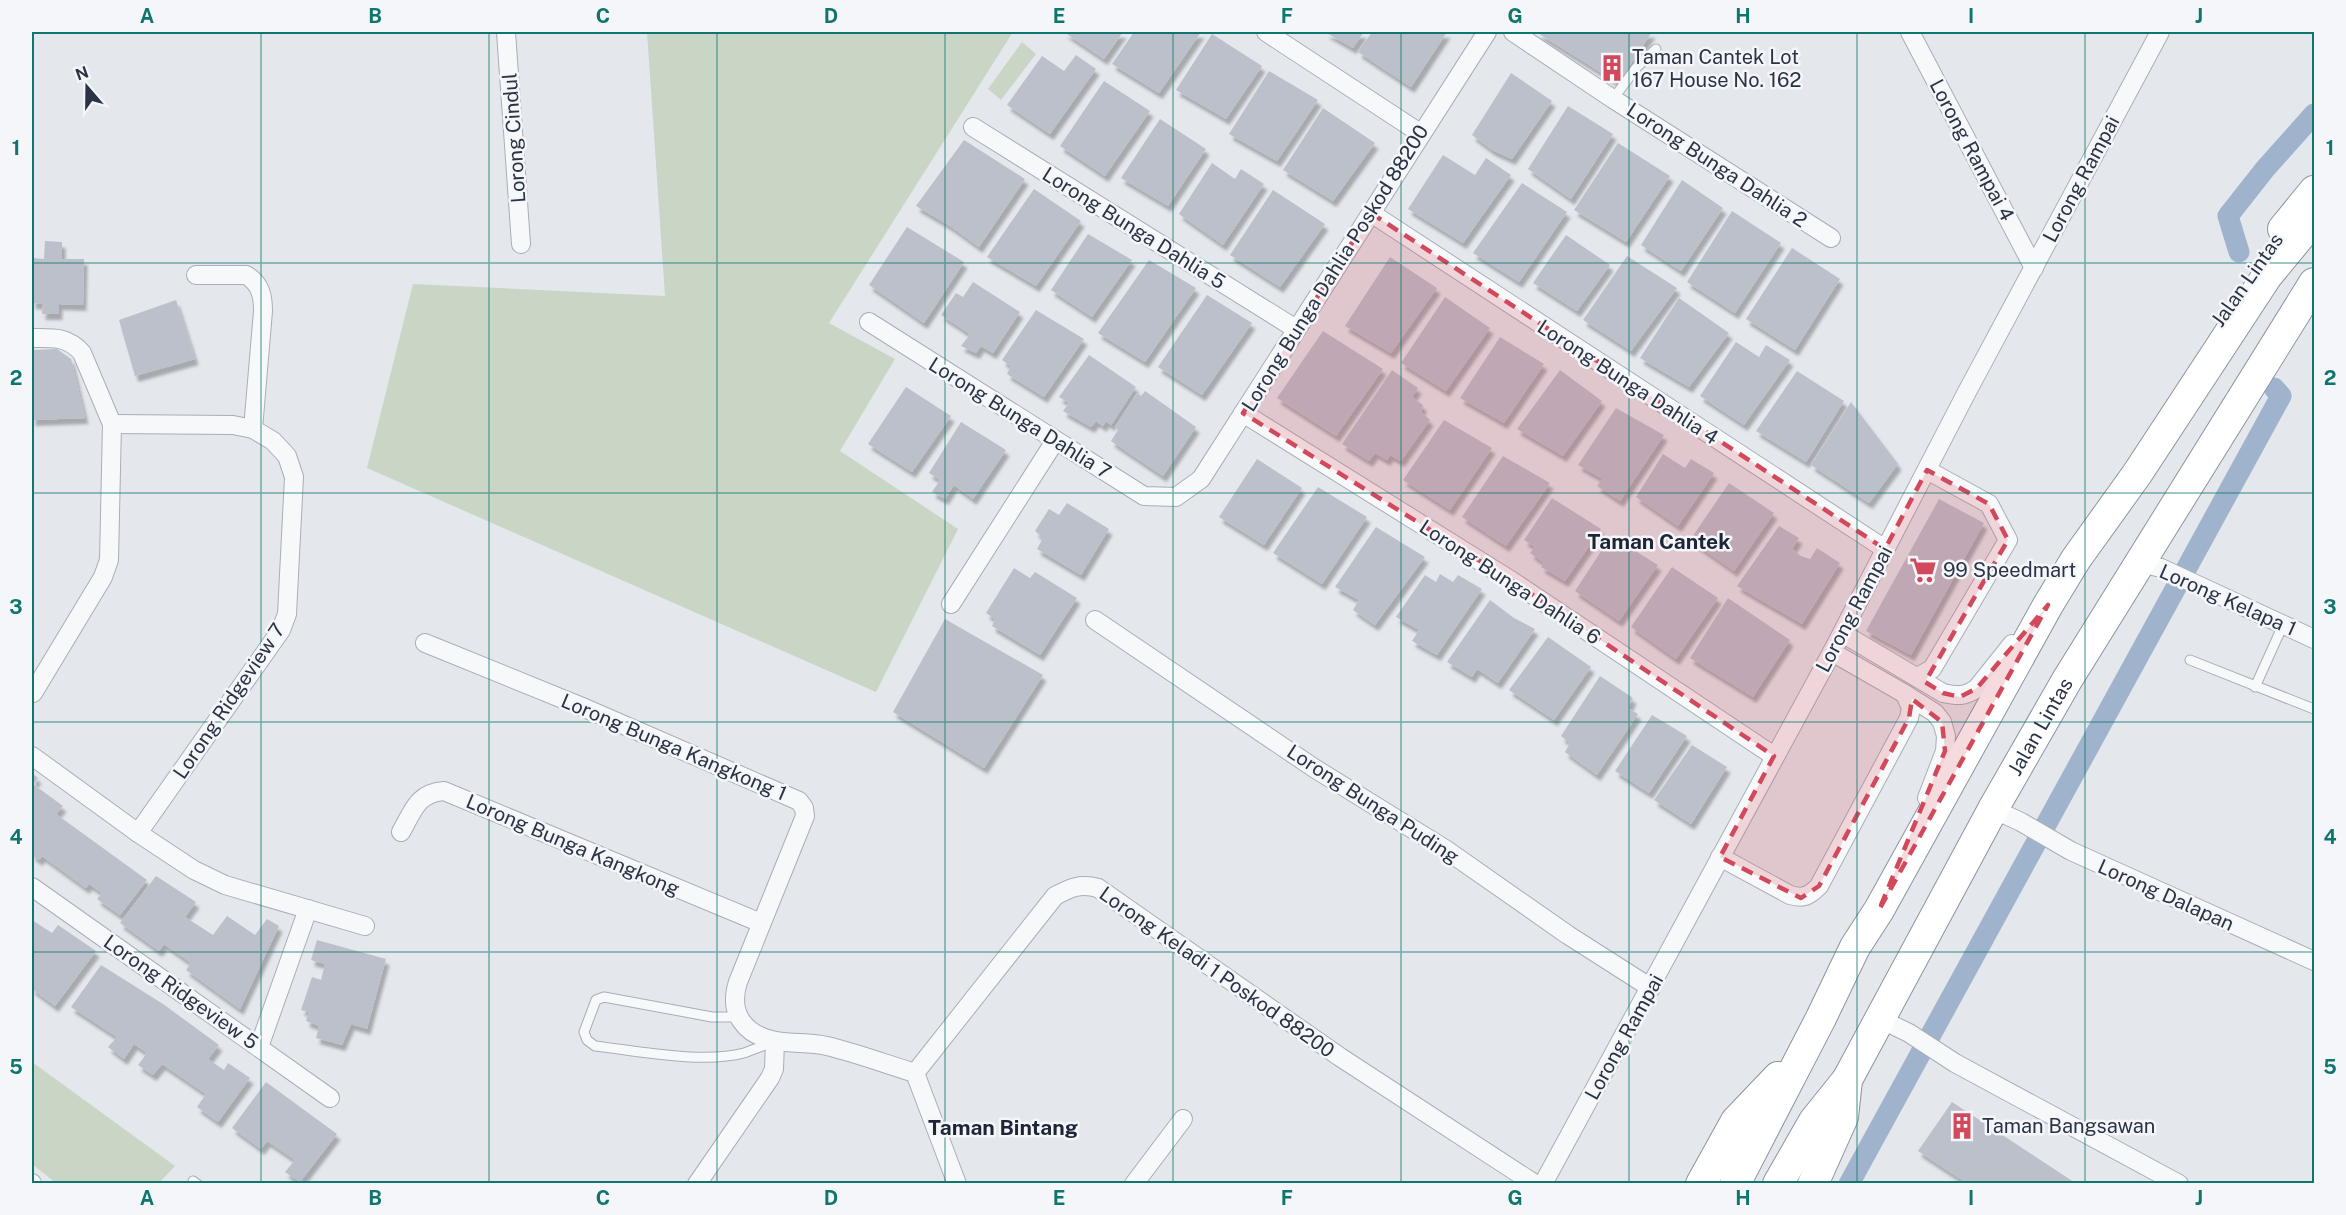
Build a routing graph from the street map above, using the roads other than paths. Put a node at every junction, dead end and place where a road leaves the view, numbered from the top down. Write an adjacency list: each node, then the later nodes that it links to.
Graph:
1 (506, 32): 15 (street, Lorong Cindul)
2 (1266, 32): 10 (street)
3 (1487, 32): 10 (street, Lorong Bunga Dahlia Poskod 88200)
4 (1513, 32): 8 (street, Lorong Bunga Dahlia 2)
5 (1910, 32): 16 (street, Lorong Rampai 4)
6 (2152, 35): 16 (street, Lorong Rampai)
7 (1656, 49): 8 (lane)
8 (1613, 99): 14 (street, Lorong Bunga Dahlia 2)
9 (973, 127): 22 (street, Lorong Bunga Dahlia 5)
10 (1420, 133): 12 (street, Lorong Bunga Dahlia Poskod 88200)
11 (2314, 191): 19 (highway, Jalan Lintas)
12 (1371, 213): 22 (street, Lorong Bunga Dahlia Poskod 88200); 31 (street, Lorong Bunga Dahlia 4)
13 (2314, 219): 19 (highway, Jalan Lintas)
14 (1831, 238)
15 (521, 244)
16 (2034, 268): 29 (street, Lorong Rampai)
17 (196, 275): 27 (street)
18 (2314, 283): 24 (highway, Jalan Lintas)
19 (2234, 312): 34 (highway, Jalan Lintas)
20 (2314, 319): 24 (highway, Jalan Lintas)
21 (869, 322): 28 (street, Lorong Bunga Dahlia 7)
22 (1296, 329): 25 (street, Lorong Bunga Dahlia Poskod 88200)
23 (32, 338): 26 (street)
24 (2246, 391): 32 (highway, Jalan Lintas)
25 (1243, 413): 30 (street, Lorong Bunga Dahlia Poskod 88200); 48 (street, Lorong Bunga Dahlia 6)
26 (112, 424): 27 (street, Lorong Ridgeview 7); 44 (street)
27 (253, 429): 51 (street, Lorong Ridgeview 7)
28 (1055, 441): 30 (street, Lorong Bunga Dahlia 7); 33 (street)
29 (1927, 470): 31 (street, Lorong Rampai); 42 (street)
30 (1176, 497)
31 (1885, 549): 37 (street, Lorong Rampai)
32 (2151, 565): 36 (street, Lorong Kelapa 1); 49 (highway, Jalan Lintas)
33 (951, 604)
34 (2048, 604): 42 (street); 55 (highway, Jalan Lintas)
35 (1095, 620): 59 (street, Lorong Bunga Puding)
36 (2283, 625): 38 (street, Lorong Kelapa 1); 43 (lane)
37 (1842, 633): 40 (street, Lorong Rampai); 42 (street)
38 (2314, 639)
39 (425, 643): 56 (street, Lorong Bunga Kangkong 1)
40 (1832, 652): 45 (street); 48 (street, Lorong Rampai)
41 (2190, 660): 43 (lane)
42 (1917, 677)
43 (2255, 687): 46 (lane)
44 (33, 693)
45 (1905, 694): 52 (street); 55 (street)
46 (2314, 710)
47 (32, 756): 51 (street)
48 (1774, 756): 52 (street, Lorong Rampai)
49 (1993, 809): 58 (street, Lorong Dalapan); 61 (highway, Jalan Lintas)
50 (401, 832): 56 (street, Lorong Bunga Kangkong)
51 (138, 833): 54 (street)
52 (1720, 857): 59 (street, Lorong Rampai)
53 (32, 887): 63 (street, Lorong Ridgeview 5)
54 (308, 909): 57 (street); 63 (street)
55 (1879, 910): 64 (highway, Jalan Lintas)
56 (761, 924): 60 (street, Lorong Bunga Kangkong 1)
57 (366, 926)
58 (2314, 961)
59 (1651, 988): 73 (street, Lorong Rampai)
60 (737, 1017): 62 (street); 62 (lane)
61 (1880, 1019): 66 (highway, Jalan Lintas); 78 (street)
62 (775, 1041): 65 (street); 69 (street)
63 (259, 1047): 67 (street, Lorong Ridgeview 5)
64 (1802, 1052): 74 (highway, Jalan Lintas); 75 (highway, Jalan Lintas)
65 (915, 1073): 70 (street); 72 (street, Lorong Keladi 1 Poskod 88200)
66 (1846, 1080): 76 (highway, Jalan Lintas); 77 (highway, Jalan Lintas)
67 (330, 1098)
68 (1183, 1119): 71 (street)
69 (697, 1184)
70 (957, 1184)
71 (1134, 1184)
72 (1535, 1184)
73 (1543, 1184)
74 (1701, 1184)
75 (1735, 1184)
76 (1778, 1184)
77 (1813, 1184)
78 (2180, 1184)

